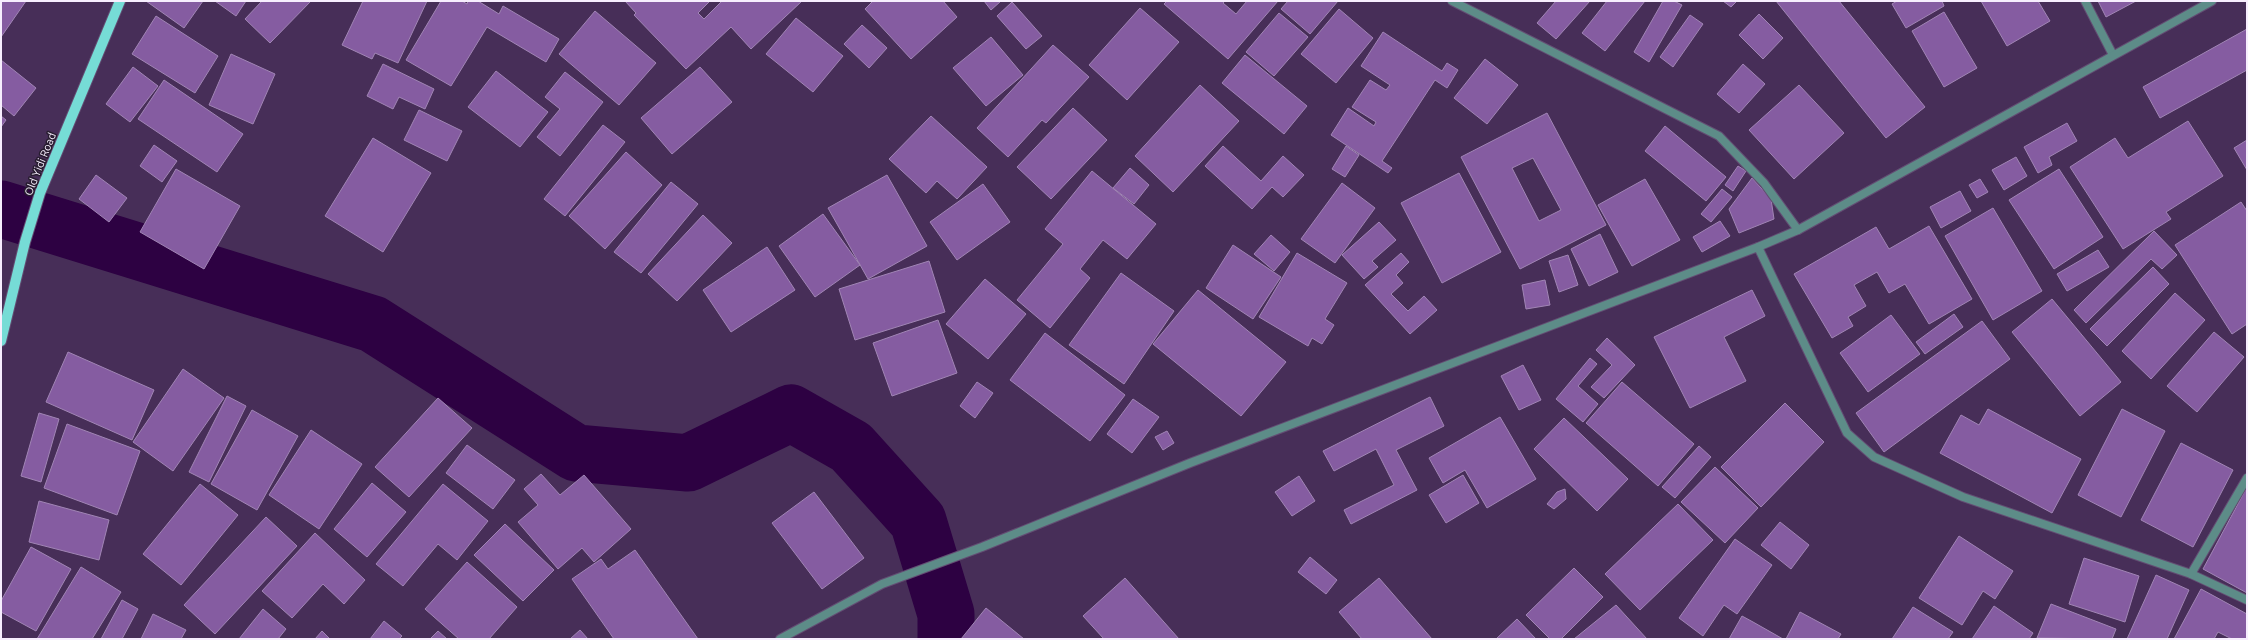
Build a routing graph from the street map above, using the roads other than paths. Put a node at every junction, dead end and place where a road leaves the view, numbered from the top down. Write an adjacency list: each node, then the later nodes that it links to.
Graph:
1 (120, 1): 8 (main road, Old Yidi Road)
2 (1452, 1): 6 (street)
3 (2085, 1): 5 (street)
4 (2212, 1): 5 (street)
5 (2113, 55): 6 (street)
6 (1798, 230): 7 (street)
7 (1758, 247): 10 (street); 12 (street)
8 (1, 341)
9 (2247, 478): 10 (street)
10 (2191, 574): 11 (street)
11 (2247, 600)
12 (780, 639)

